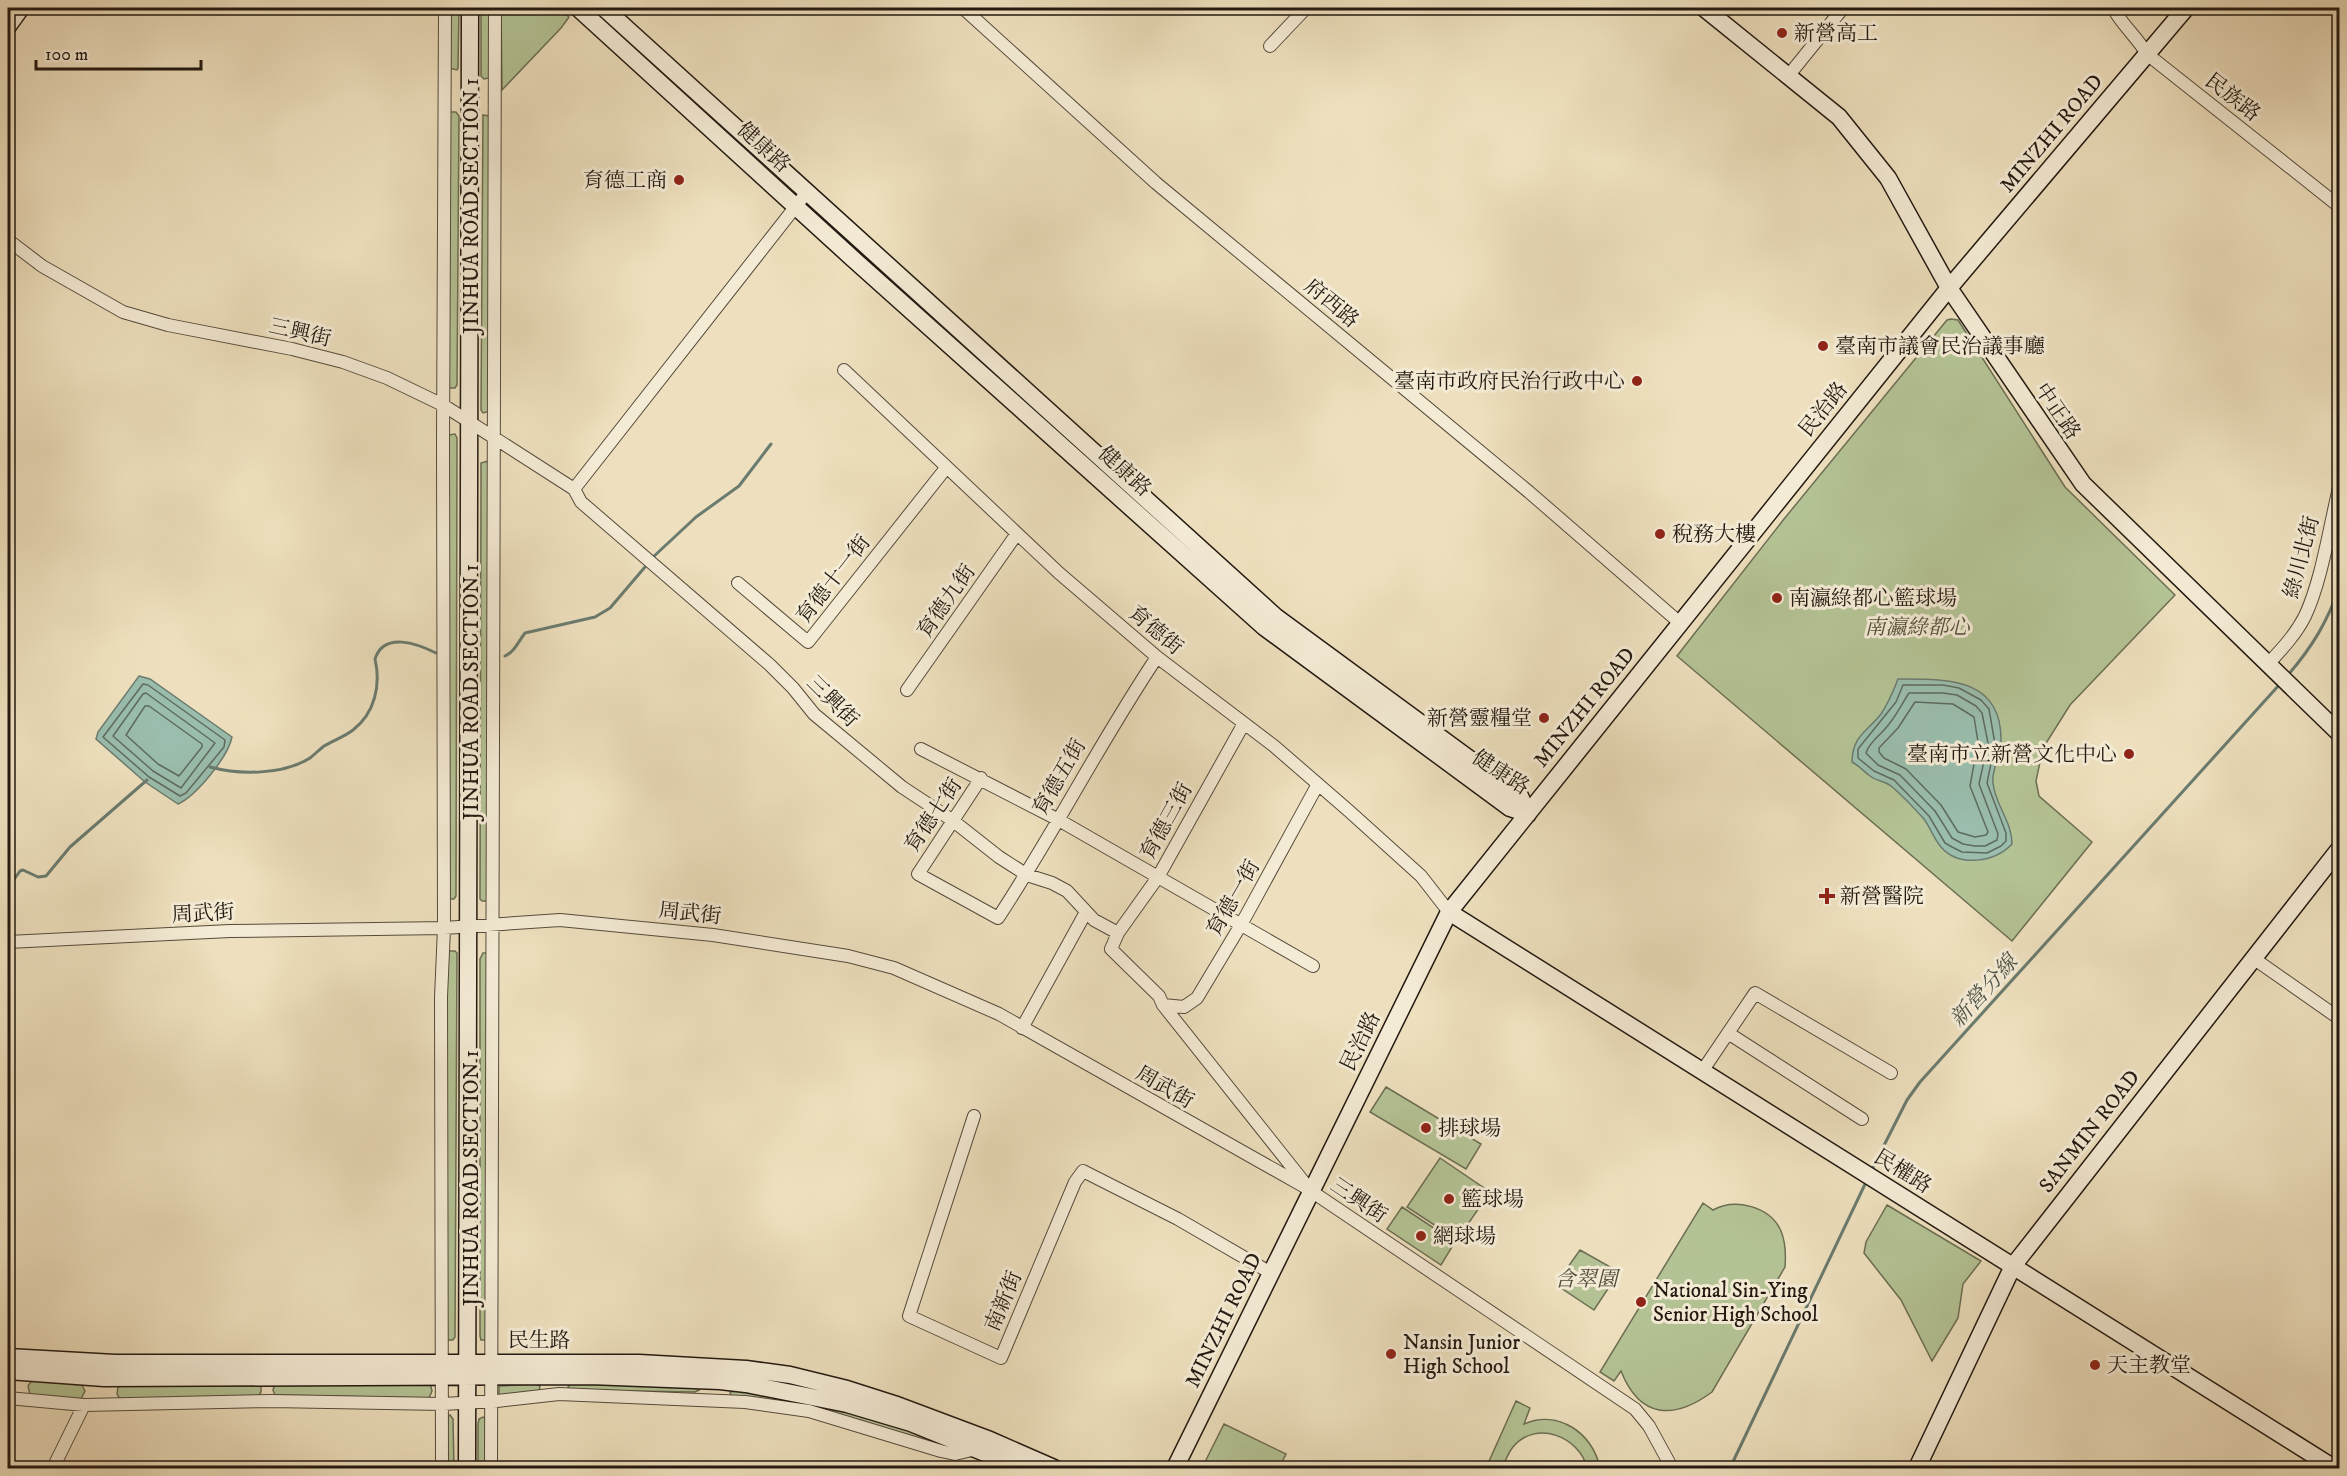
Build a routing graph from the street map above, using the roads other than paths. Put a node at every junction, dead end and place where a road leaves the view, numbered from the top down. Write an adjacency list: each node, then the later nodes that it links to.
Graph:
1 (21, 8): 13 (street)
2 (445, 8): 23 (street, JINHUA ROAD SECTION 1)
3 (470, 8): 24 (street, JINHUA ROAD SECTION 1)
4 (495, 8): 25 (street, JINHUA ROAD SECTION 1)
5 (578, 8): 18 (street, 健康路)
6 (604, 8): 17 (street, 健康路)
7 (963, 8): 32 (street, 府西路)
8 (1306, 8): 14 (street)
9 (1704, 8): 16 (street, 中正路)
10 (1843, 8): 16 (street)
11 (2113, 8): 15 (street, 民族路)
12 (2186, 8): 15 (street, MINZHI ROAD)
13 (8, 26)
14 (1270, 46)
15 (2147, 54): 19 (street, 民族路); 21 (street, MINZHI ROAD)
16 (1789, 75): 21 (street, 中正路)
17 (807, 192): 18 (street); 31 (street, 健康路)
18 (795, 206): 28 (street); 31 (street, 健康路)
19 (2340, 207)
20 (8, 240): 23 (street, 三興街)
21 (1949, 288): 32 (street, 民治路); 34 (street, 中正路)
22 (844, 370): 26 (street, 育德街)
23 (443, 405): 24 (street, 三興街); 53 (street, JINHUA ROAD SECTION 1)
24 (469, 423): 25 (street, 三興街); 51 (street, JINHUA ROAD SECTION 1)
25 (495, 438): 28 (street, 三興街); 52 (street, JINHUA ROAD SECTION 1)
26 (946, 468): 29 (street, 育德街); 30 (street, 育德十一街)
27 (2340, 484): 34 (street, 綠川北街)
28 (574, 489): 43 (street, 三興街)
29 (1016, 535): 33 (street, 育德街); 35 (street, 育德九街)
30 (738, 583)
31 (1231, 587): 41 (street, 健康路)
32 (1680, 623): 41 (street, MINZHI ROAD)
33 (1157, 657): 36 (street, 育德街); 42 (street, 育德五街)
34 (2271, 667): 37 (street, 中正路)
35 (907, 690)
36 (1243, 725): 40 (street, 育德街); 46 (street, 育德三街)
37 (2340, 734)
38 (921, 749): 39 (street)
39 (981, 778): 42 (street); 43 (street, 育德七街)
40 (1318, 784): 48 (street, 育德街); 50 (street, 育德一街)
41 (1528, 814): 48 (street, MINZHI ROAD)
42 (1057, 819): 45 (street, 育德五街); 46 (street)
43 (952, 820): 45 (street, 三興街); 49 (street, 育德七街)
44 (2340, 848): 56 (street, SANMIN ROAD)
45 (1027, 874): 47 (street, 三興街); 49 (street, 育德五街)
46 (1158, 877): 50 (street); 54 (street, 育德三街)
47 (1086, 912): 54 (street, 三興街); 60 (street)
48 (1449, 912): 62 (street, 民權路); 66 (street, 民治路)
49 (998, 918)
50 (1242, 923): 57 (street); 58 (street, 育德一街)
51 (469, 925): 52 (street, 周武街); 53 (street, 周武街); 71 (street, JINHUA ROAD SECTION 1)
52 (494, 925): 60 (street, 周武街); 72 (street, JINHUA ROAD SECTION 1)
53 (444, 928): 55 (street, 周武街); 70 (street, JINHUA ROAD SECTION 1)
54 (1118, 933): 58 (street, 三興街)
55 (8, 942)
56 (2253, 958): 59 (street); 67 (street, SANMIN ROAD)
57 (1313, 966)
58 (1163, 1005): 66 (street, 三興街)
59 (2340, 1019)
60 (1022, 1028): 66 (street, 周武街)
61 (1728, 1033): 62 (street); 63 (street); 65 (street)
62 (1703, 1070): 67 (street, 民權路)
63 (1891, 1073)
64 (974, 1116): 68 (street, 南新街)
65 (1862, 1119)
66 (1311, 1191): 68 (street, MINZHI ROAD); 88 (street, 三興街)
67 (2013, 1266): 80 (street, 民權路); 89 (street, SANMIN ROAD)
68 (1271, 1273): 87 (street, MINZHI ROAD)
69 (8, 1357): 70 (street, 民生路)
70 (443, 1370): 71 (street, 民生路); 73 (street, 民生路); 77 (street, JINHUA ROAD SECTION 1)
71 (466, 1370): 72 (street, 民生路); 76 (street, JINHUA ROAD SECTION 1)
72 (491, 1370): 75 (street, JINHUA ROAD SECTION 1); 79 (street, 民生路); 86 (street, 民生路)
73 (8, 1371)
74 (8, 1398): 78 (street)
75 (492, 1402): 76 (street); 79 (street); 84 (street, JINHUA ROAD SECTION 1)
76 (466, 1403): 77 (street); 83 (street, JINHUA ROAD SECTION 1)
77 (442, 1404): 78 (street); 82 (street, JINHUA ROAD SECTION 1)
78 (84, 1405): 81 (street)
79 (977, 1448): 85 (street, 民生路)
80 (2334, 1466)
81 (53, 1468)
82 (442, 1468)
83 (467, 1468)
84 (491, 1468)
85 (1022, 1468)
86 (1054, 1468)
87 (1175, 1468)
88 (1672, 1468)
89 (1917, 1468)

